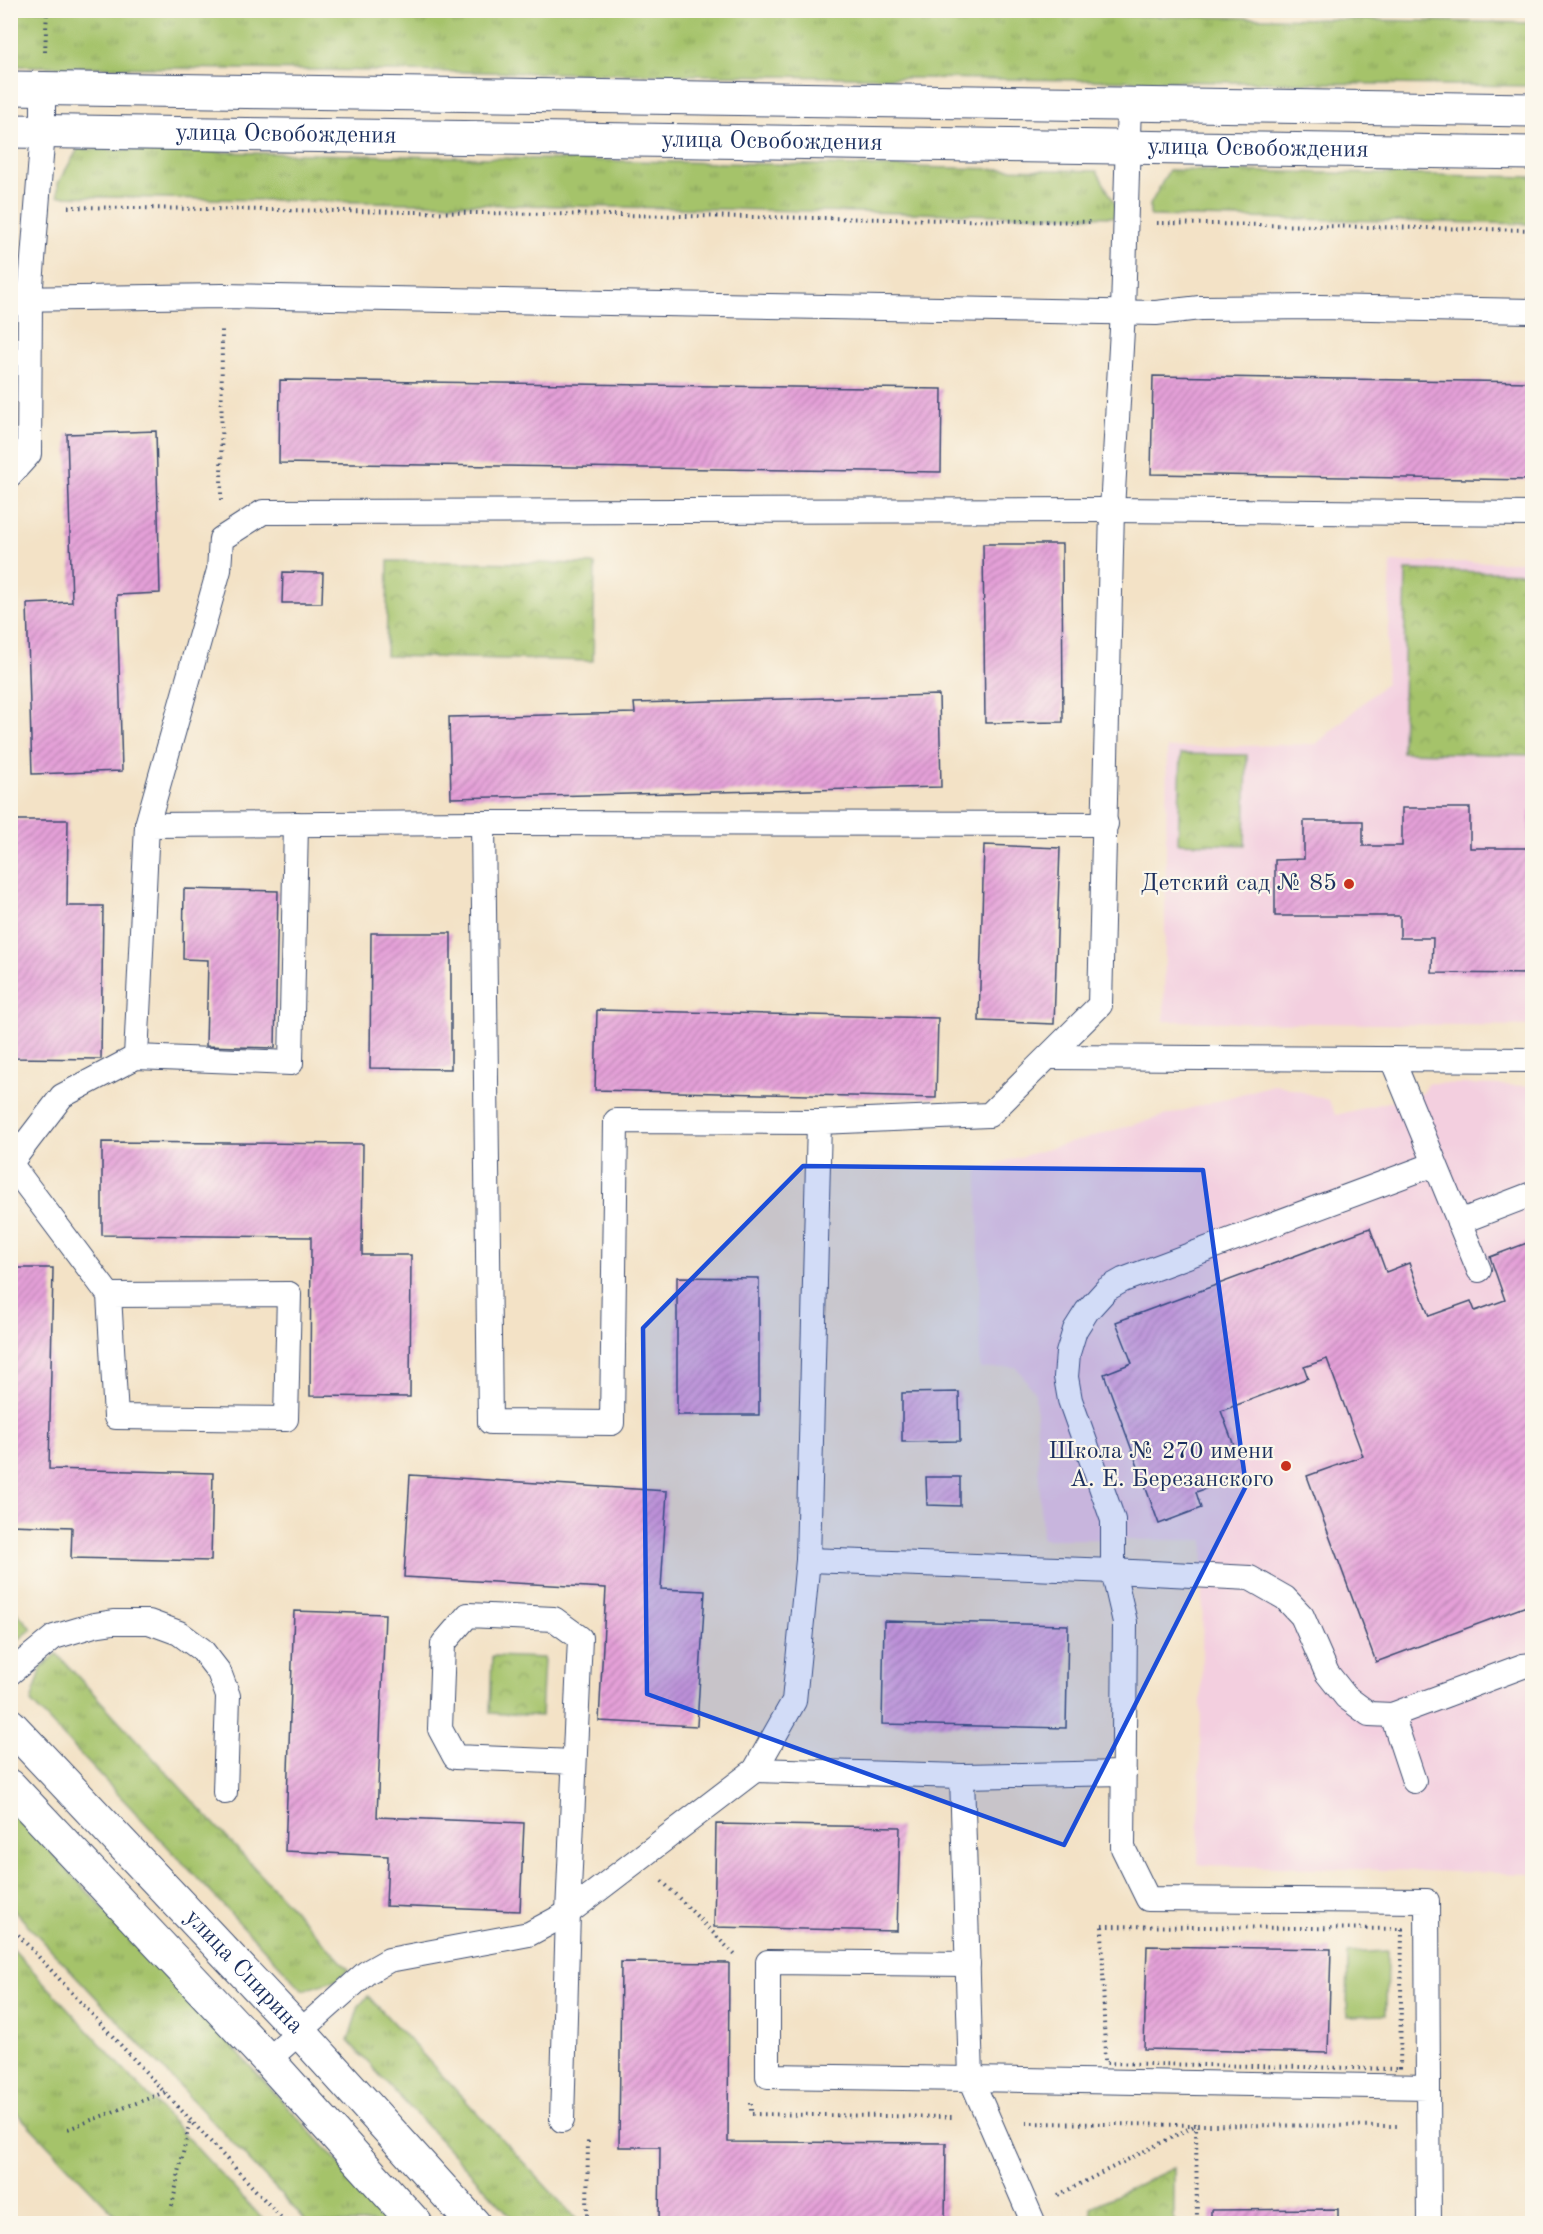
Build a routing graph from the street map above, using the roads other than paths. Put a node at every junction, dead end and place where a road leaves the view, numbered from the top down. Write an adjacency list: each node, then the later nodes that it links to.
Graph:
1 (10, 88): 2 (street, улица Освобождения)
2 (43, 88): 3 (street, улица Освобождения); 6 (lane)
3 (1129, 104): 4 (street, улица Освобождения); 7 (lane)
4 (1533, 110)
5 (10, 131): 6 (street, улица Освобождения)
6 (42, 131): 7 (street, улица Освобождения); 9 (lane)
7 (1128, 147): 8 (street, улица Освобождения); 10 (lane)
8 (1533, 153)
9 (20, 299): 10 (lane); 12 (lane)
10 (1123, 311): 11 (lane); 13 (lane)
11 (1533, 311)
12 (10, 475)
13 (1112, 510): 14 (lane); 17 (lane); 18 (lane)
14 (1533, 514)
15 (483, 823): 16 (lane); 17 (lane); 23 (lane)
16 (296, 824): 18 (lane); 20 (lane)
17 (1106, 824): 19 (lane)
18 (147, 825): 20 (lane)
19 (1048, 1057): 21 (lane); 23 (lane)
20 (136, 1058): 24 (lane)
21 (1392, 1059): 22 (lane); 25 (lane)
22 (1533, 1060)
23 (819, 1122): 30 (lane)
24 (11, 1163): 29 (lane)
25 (1435, 1164): 27 (lane); 31 (lane)
26 (1533, 1194): 27 (lane)
27 (1459, 1222): 28 (lane)
28 (1479, 1270)
29 (109, 1295): 29 (lane)
30 (808, 1560): 31 (lane); 37 (lane)
31 (1113, 1571): 34 (lane); 38 (lane)
32 (1533, 1665): 34 (lane)
33 (10, 1673): 42 (lane)
34 (1392, 1715): 40 (lane)
35 (10, 1725): 45 (street, улица Спирина)
36 (574, 1762): 36 (lane); 43 (lane)
37 (754, 1770): 39 (lane); 43 (lane)
38 (1124, 1773): 39 (lane); 48 (lane)
39 (962, 1776): 44 (lane)
40 (1414, 1781)
41 (10, 1786): 46 (street, улица Спирина)
42 (225, 1792)
43 (568, 1912): 45 (lane); 49 (lane)
44 (968, 1964): 47 (lane); 47 (lane)
45 (300, 2032): 46 (lane); 51 (street, улица Спирина)
46 (268, 2060): 50 (street, улица Спирина)
47 (971, 2079): 48 (lane); 52 (lane)
48 (1428, 2087): 53 (lane)
49 (562, 2120)
50 (416, 2223)
51 (474, 2223)
52 (1034, 2223)
53 (1429, 2223)

